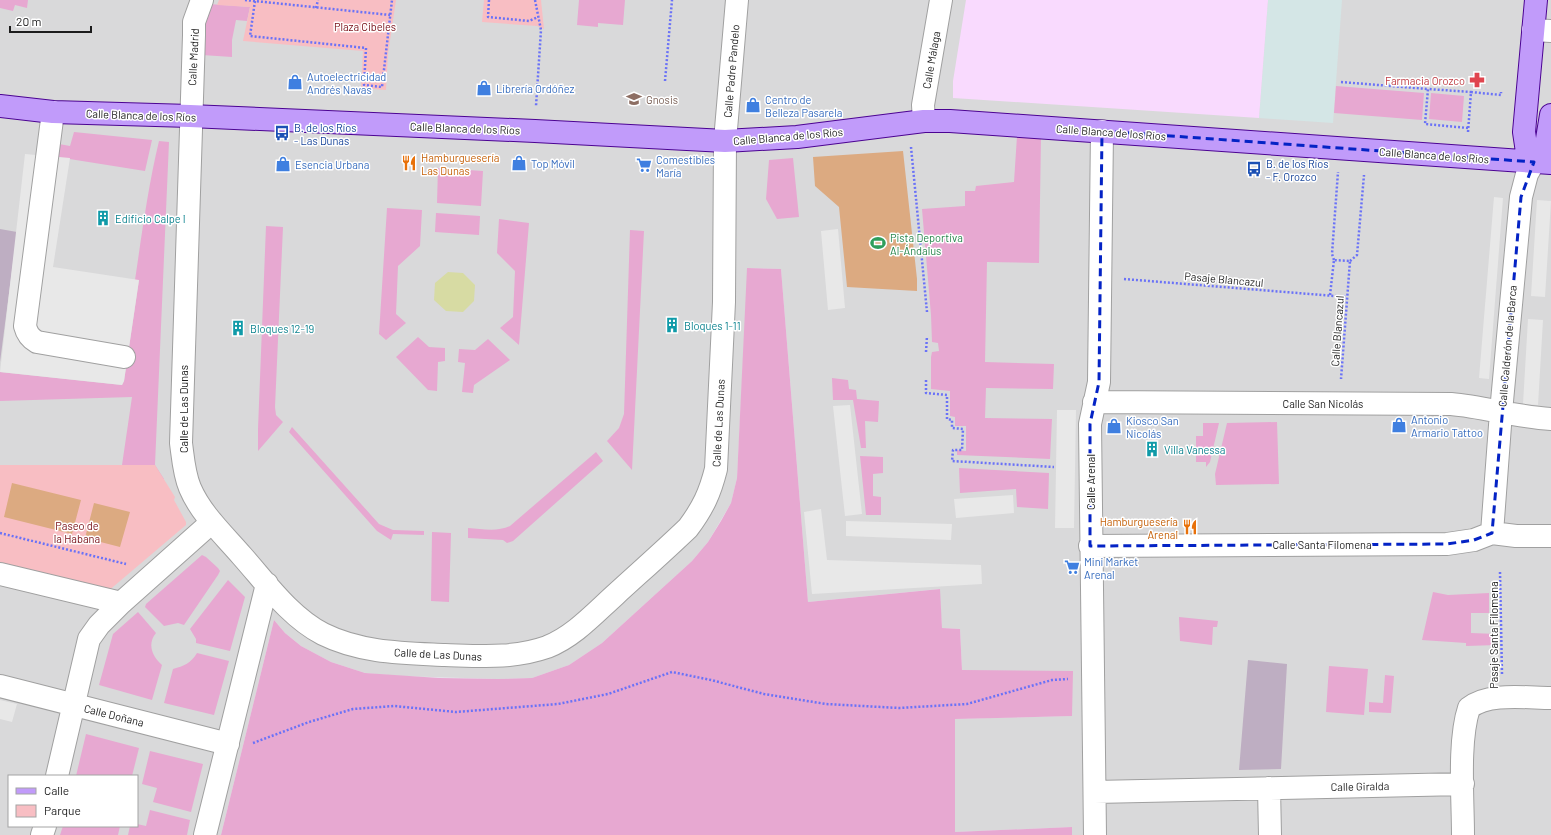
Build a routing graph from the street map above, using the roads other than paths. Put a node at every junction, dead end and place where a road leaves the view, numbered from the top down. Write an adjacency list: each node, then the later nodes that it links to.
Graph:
1 (202, 0): 8 (street, Calle Madrid)
2 (737, 0): 12 (street, Calle Padre Pandelo)
3 (941, 0): 10 (street, Calle Málaga)
4 (1536, 0): 5 (main road)
5 (1542, 30): 13 (main road)
6 (0, 106): 7 (main road, Calle Blanca de los Ríos)
7 (53, 112): 8 (main road, Calle Blanca de los Ríos); 14 (street)
8 (190, 116): 12 (main road, Calle Blanca de los Ríos); 18 (street, Calle de Las Dunas)
9 (1551, 116): 13 (main road, Calle Calderón de la Barca)
10 (924, 121): 11 (main road, Calle Blanca de los Ríos); 12 (main road, Calle Blanca de los Ríos)
11 (1102, 131): 13 (main road, Calle Blanca de los Ríos); 15 (street, Calle Arenal)
12 (725, 141): 23 (street, Calle de Las Dunas)
13 (1542, 162): 16 (street, Calle Calderón de la Barca)
14 (124, 357)
15 (1094, 402): 16 (street, Calle San Nicolás); 21 (street, Calle Arenal)
16 (1501, 412): 17 (street, Calle San Nicolás); 19 (street, Calle Calderón de la Barca)
17 (1551, 419)
18 (212, 522): 23 (street, Calle de Las Dunas); 24 (street)
19 (1492, 533): 20 (street, Calle Santa Filomena); 21 (street, Calle Santa Filomena)
20 (1551, 536)
21 (1090, 546): 32 (street, Calle Arenal)
22 (0, 574): 24 (street)
23 (267, 584): 28 (street)
24 (121, 602): 27 (street)
25 (0, 686): 27 (street, Calle Doñana)
26 (1551, 698): 30 (street)
27 (74, 704): 28 (street, Calle Doñana); 29 (street)
28 (228, 744): 33 (street)
29 (57, 775)
30 (1463, 784): 31 (street, Calle Giralda); 36 (street)
31 (1270, 788): 32 (street, Calle Giralda); 35 (street)
32 (1095, 792): 34 (street, Calle Arenal)
33 (205, 835)
34 (1095, 835)
35 (1270, 835)
36 (1463, 835)

